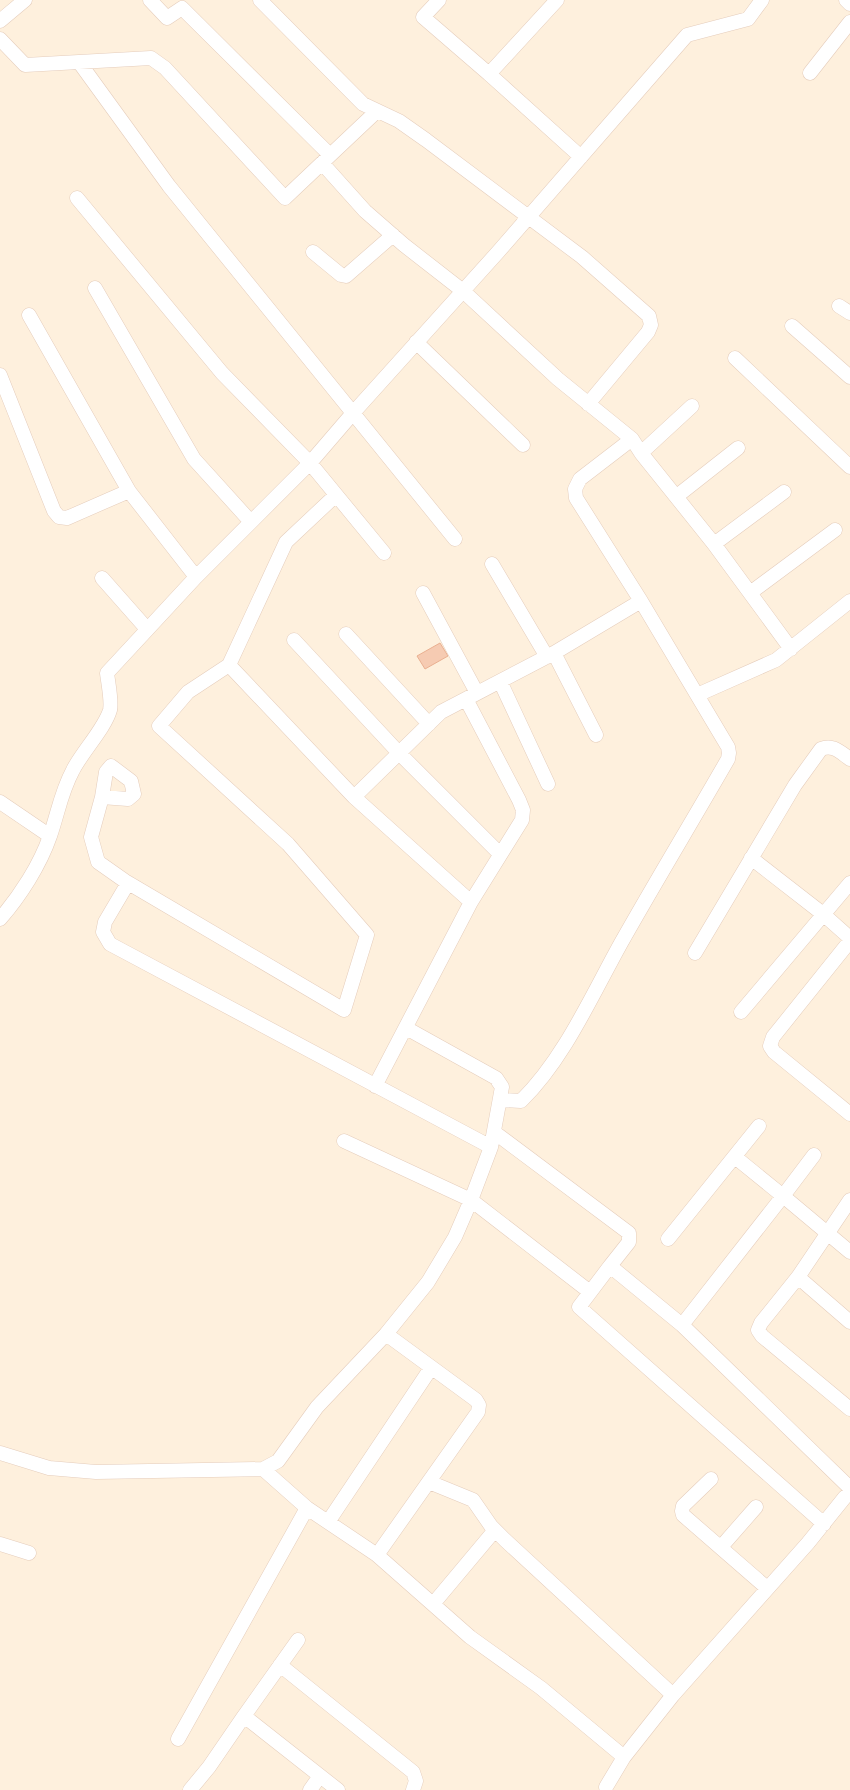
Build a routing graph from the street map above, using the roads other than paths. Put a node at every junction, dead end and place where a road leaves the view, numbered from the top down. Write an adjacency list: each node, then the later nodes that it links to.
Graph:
1 (25, 0): 9 (street)
2 (150, 0): 17 (street)
3 (260, 0): 15 (street)
4 (439, 0): 14 (street)
5 (557, 0): 14 (street)
6 (762, 0): 16 (street)
7 (846, 0): 8 (street)
8 (850, 4)
9 (0, 21)
10 (850, 22): 13 (street)
11 (0, 39): 12 (street)
12 (79, 62): 17 (street); 32 (street)
13 (810, 72)
14 (488, 74): 16 (street)
15 (377, 110): 17 (street); 19 (street)
16 (581, 157): 19 (street)
17 (326, 159): 20 (street)
18 (77, 198): 37 (street)
19 (529, 217): 23 (street); 30 (street)
20 (393, 235): 21 (street); 23 (street)
21 (313, 252)
22 (95, 288): 43 (street)
23 (463, 291): 26 (street); 30 (street)
24 (29, 315): 39 (street)
25 (792, 326): 29 (street)
26 (416, 342): 32 (street); 34 (street)
27 (736, 358): 38 (street)
28 (0, 375): 39 (street)
29 (850, 376)
30 (588, 404): 33 (street)
31 (692, 406): 36 (street)
32 (353, 413): 37 (street); 45 (street)
33 (632, 439): 36 (street); 53 (street)
34 (523, 445)
35 (738, 448): 42 (street)
36 (641, 453): 42 (street)
37 (310, 464): 41 (street); 43 (street)
38 (850, 467)
39 (129, 490): 49 (street)
40 (784, 492): 46 (street)
41 (336, 495): 47 (street); 60 (street)
42 (677, 496): 46 (street)
43 (251, 522): 49 (street)
44 (835, 530): 52 (street)
45 (455, 539)
46 (714, 544): 52 (street)
47 (384, 553)
48 (492, 564): 59 (street)
49 (196, 577): 55 (street)
50 (102, 578): 55 (street)
51 (423, 593): 63 (street)
52 (750, 593): 58 (street)
53 (641, 601): 59 (street); 62 (street)
54 (850, 602): 58 (street)
55 (147, 629): 72 (street)
56 (346, 634): 64 (street)
57 (294, 640): 66 (street)
58 (791, 648): 62 (street)
59 (551, 655): 61 (street); 65 (street)
60 (229, 665): 70 (street); 75 (street)
61 (500, 681): 63 (street); 68 (street)
62 (696, 695): 85 (street)
63 (472, 696): 64 (street); 73 (street)
64 (429, 724): 66 (street)
65 (596, 735)
66 (399, 753): 70 (street); 73 (street)
67 (850, 759): 74 (street)
68 (548, 784)
69 (102, 797): 75 (street)
70 (354, 797): 77 (street)
71 (0, 802): 72 (street)
72 (50, 836): 79 (street)
73 (500, 854): 77 (street)
74 (751, 858): 78 (street); 81 (street)
75 (128, 883): 84 (street)
76 (850, 883): 78 (street)
77 (471, 902): 83 (street)
78 (824, 914): 80 (street); 82 (street)
79 (0, 919)
80 (850, 939): 86 (street)
81 (695, 953)
82 (741, 1012)
83 (406, 1028): 84 (street); 85 (street)
84 (375, 1086): 90 (street)
85 (500, 1100): 88 (street)
86 (850, 1114)
87 (759, 1126): 92 (street)
88 (494, 1132): 90 (street); 99 (street)
89 (344, 1141): 94 (street)
90 (491, 1146): 94 (street)
91 (814, 1155): 93 (street)
92 (735, 1157): 93 (street); 97 (street)
93 (783, 1196): 96 (street); 103 (street)
94 (471, 1200): 101 (street); 104 (street)
95 (850, 1200): 96 (street)
96 (828, 1233): 98 (street); 100 (street)
97 (668, 1239)
98 (850, 1252)
99 (610, 1266): 101 (street); 103 (street)
100 (798, 1276): 102 (street); 106 (street)
101 (590, 1292): 116 (street)
102 (850, 1322)
103 (682, 1325): 111 (street)
104 (386, 1334): 105 (street); 108 (street)
105 (431, 1368): 110 (street); 115 (street)
106 (850, 1409)
107 (0, 1454): 108 (street)
108 (263, 1469): 114 (street)
109 (711, 1479): 119 (street)
110 (428, 1482): 117 (street); 121 (street)
111 (850, 1488)
112 (850, 1494): 116 (street)
113 (756, 1507): 119 (street)
114 (307, 1508): 115 (street); 128 (street)
115 (328, 1522): 121 (street)
116 (824, 1524): 122 (street)
117 (495, 1530): 123 (street); 126 (street)
118 (0, 1544): 120 (street)
119 (721, 1547): 122 (street)
120 (29, 1553)
121 (377, 1555): 123 (street)
122 (767, 1588): 126 (street)
123 (433, 1604): 129 (street)
124 (298, 1640): 125 (street)
125 (280, 1665): 127 (street); 135 (street)
126 (673, 1695): 129 (street)
127 (244, 1716): 130 (street); 132 (street)
128 (178, 1739)
129 (624, 1757): 131 (street)
130 (320, 1776): 133 (street); 134 (street)
131 (606, 1787)
132 (190, 1790)
133 (310, 1790)
134 (338, 1790)
135 (413, 1790)

